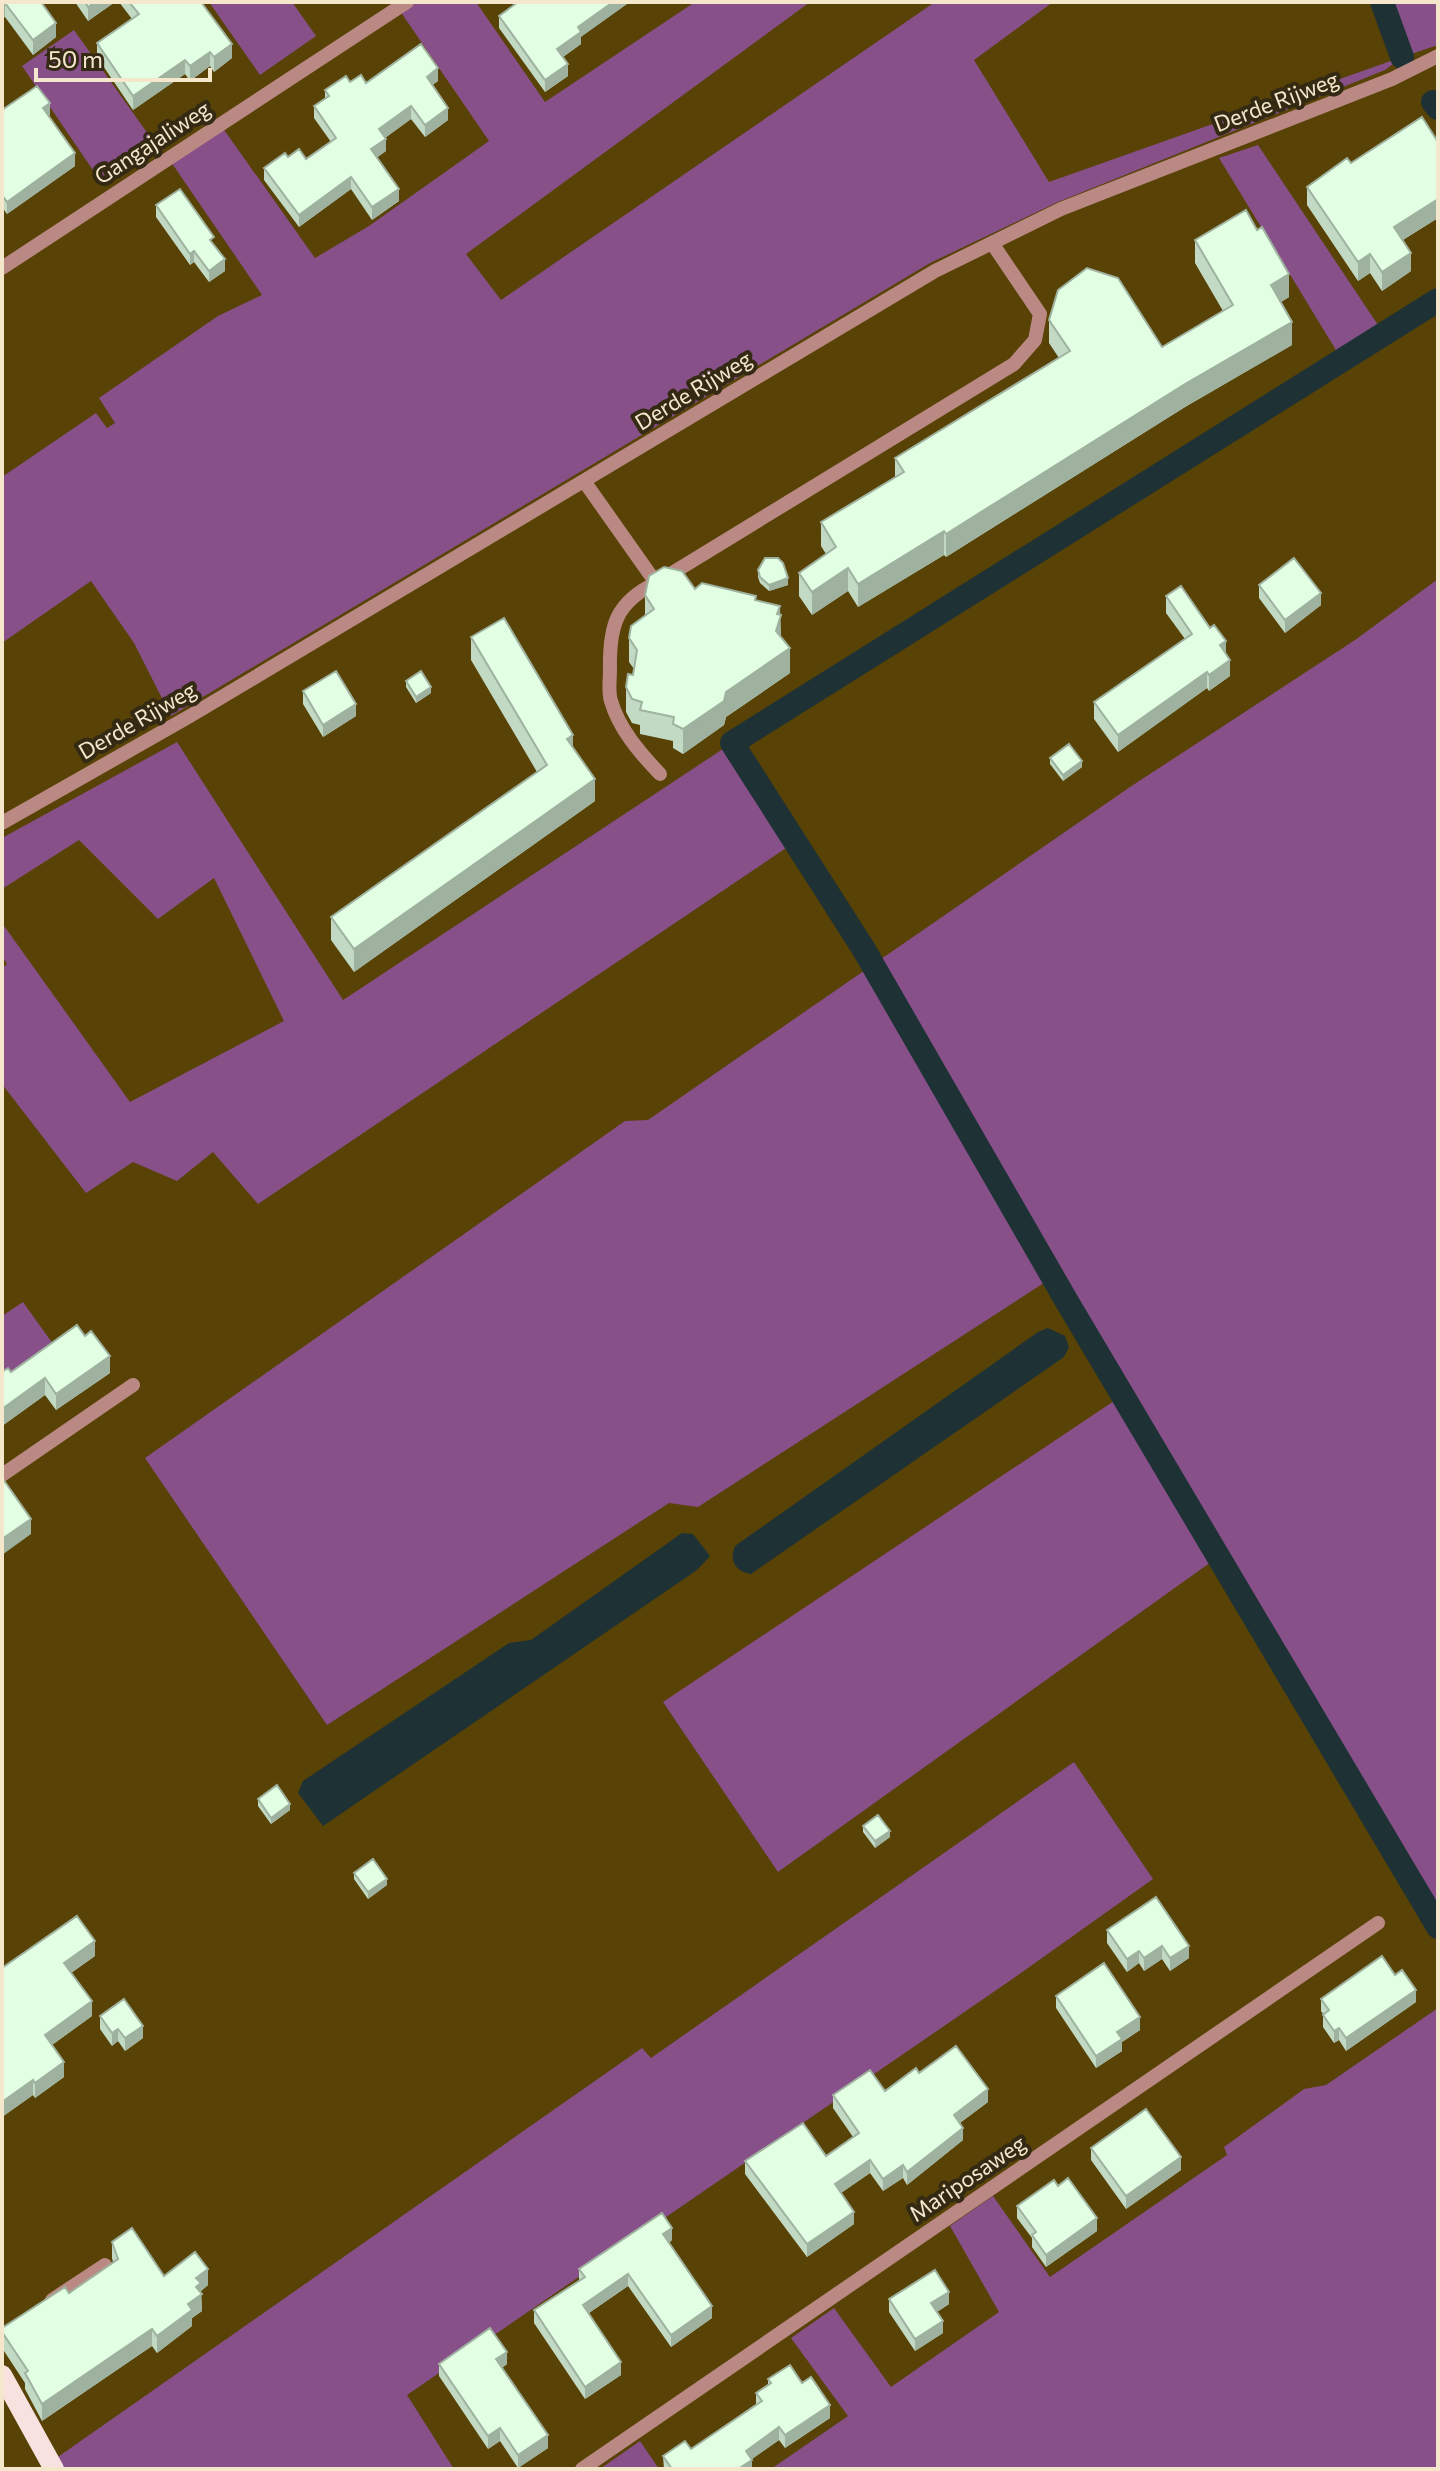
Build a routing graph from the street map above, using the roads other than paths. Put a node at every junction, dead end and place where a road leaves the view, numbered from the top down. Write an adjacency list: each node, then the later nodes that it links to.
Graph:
1 (407, 2): 4 (street, Gangajaliweg)
2 (1438, 56): 3 (street, Derde Rijweg)
3 (992, 243): 5 (street, Derde Rijweg); 6 (street)
4 (2, 268)
5 (584, 481): 6 (street); 8 (street, Derde Rijweg)
6 (656, 583): 7 (street)
7 (660, 774)
8 (2, 823)
9 (133, 1385): 10 (street)
10 (2, 1475)
11 (1378, 1923): 16 (street, Mariposaweg)
12 (105, 2265): 13 (street)
13 (38, 2309)
14 (2, 2375): 15 (main road)
15 (54, 2469)
16 (582, 2469)

